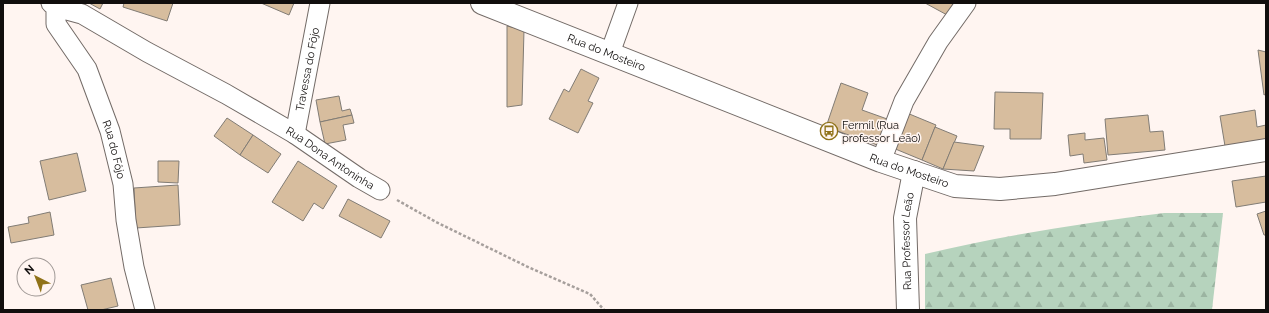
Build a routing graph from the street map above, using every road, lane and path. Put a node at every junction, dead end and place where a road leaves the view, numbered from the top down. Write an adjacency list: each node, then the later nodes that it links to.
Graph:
1 (320, 3): 7 (street, Travessa do Fôjo)
2 (482, 3): 6 (main road, Rua do Mosteiro)
3 (628, 3): 6 (street)
4 (966, 3): 9 (street)
5 (53, 5): 7 (street, Rua Dona Antoninha); 12 (street, Rua do Fôjo)
6 (610, 53): 9 (main road, Rua do Mosteiro)
7 (295, 134): 11 (street, Rua Dona Antoninha)
8 (1266, 150): 10 (main road, Rua do Mosteiro)
9 (881, 161): 10 (main road, Rua do Mosteiro)
10 (914, 172): 14 (main road, Rua Professor Leão)
11 (380, 190): 13 (path, Rua Dona Antoninha)
12 (145, 310)
13 (604, 310)
14 (908, 310)

